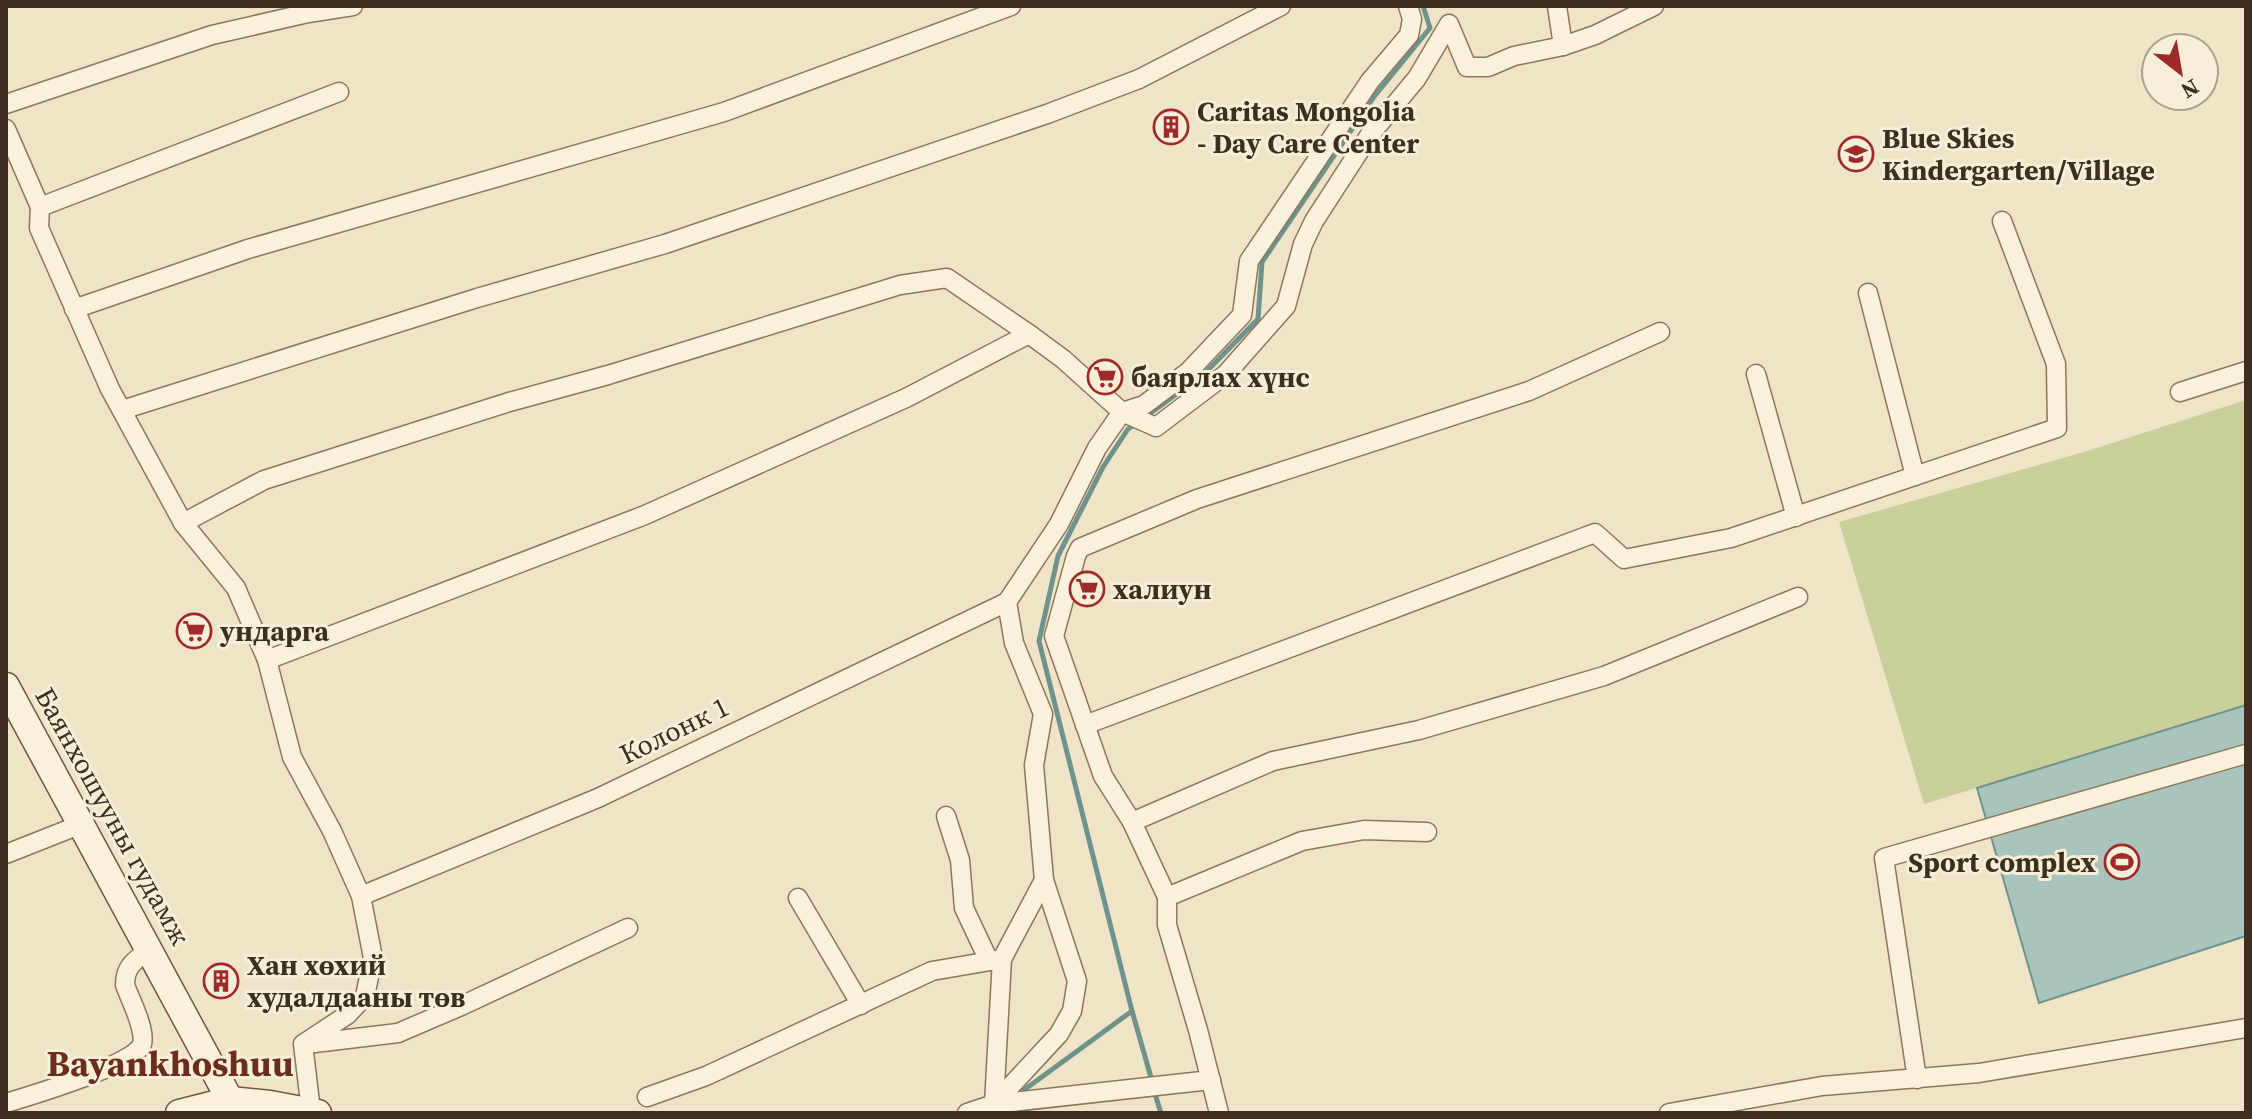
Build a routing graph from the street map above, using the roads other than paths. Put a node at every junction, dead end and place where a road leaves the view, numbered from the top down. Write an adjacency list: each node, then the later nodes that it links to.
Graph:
1 (353, 6): 10 (street)
2 (1011, 6): 15 (street)
3 (1281, 6): 21 (street)
4 (1408, 6): 22 (street)
5 (1557, 6): 8 (street)
6 (1654, 6): 8 (street)
7 (1446, 15): 8 (street); 22 (street)
8 (1563, 46)
9 (339, 92): 12 (street)
10 (6, 104)
11 (6, 129): 12 (street)
12 (40, 207): 15 (street)
13 (2002, 221): 23 (street)
14 (1868, 293): 23 (street)
15 (74, 309): 21 (street)
16 (1660, 332): 30 (street)
17 (1029, 334): 22 (street); 25 (street); 28 (street)
18 (2246, 371): 20 (street)
19 (1756, 374): 24 (street)
20 (2180, 392)
21 (122, 410): 25 (street)
22 (1135, 417): 27 (street)
23 (1915, 476): 24 (street)
24 (1796, 517): 30 (street)
25 (183, 523): 28 (street)
26 (1798, 597): 33 (street)
27 (1007, 602): 37 (street); 38 (street, Колонк 1)
28 (267, 660): 38 (street)
29 (6, 686): 34 (main road, Баянхошууны гудамж)
30 (1085, 725): 33 (street)
31 (2246, 754): 47 (street)
32 (946, 816): 43 (street)
33 (1132, 822): 39 (street)
34 (82, 824): 36 (street); 42 (main road, Баянхошууны гудамж)
35 (1427, 832): 39 (street)
36 (6, 854)
37 (1044, 880): 43 (street); 52 (street)
38 (361, 896): 46 (street)
39 (1167, 897): 48 (street)
40 (798, 898): 44 (street)
41 (628, 928): 46 (street)
42 (150, 949): 51 (street); 53 (main road, Баянхошууны гудамж)
43 (996, 960): 44 (street); 52 (street)
44 (861, 1005): 49 (street)
45 (2246, 1028): 47 (street)
46 (303, 1044): 54 (street)
47 (1917, 1079): 58 (street)
48 (1211, 1080): 52 (street); 57 (street)
49 (647, 1097)
50 (6, 1103): 51 (street)
51 (32, 1104)
52 (994, 1104): 56 (street)
53 (234, 1107): 54 (main road); 55 (main road)
54 (315, 1112)
55 (179, 1113)
56 (967, 1113)
57 (1219, 1113)
58 (1669, 1113)

